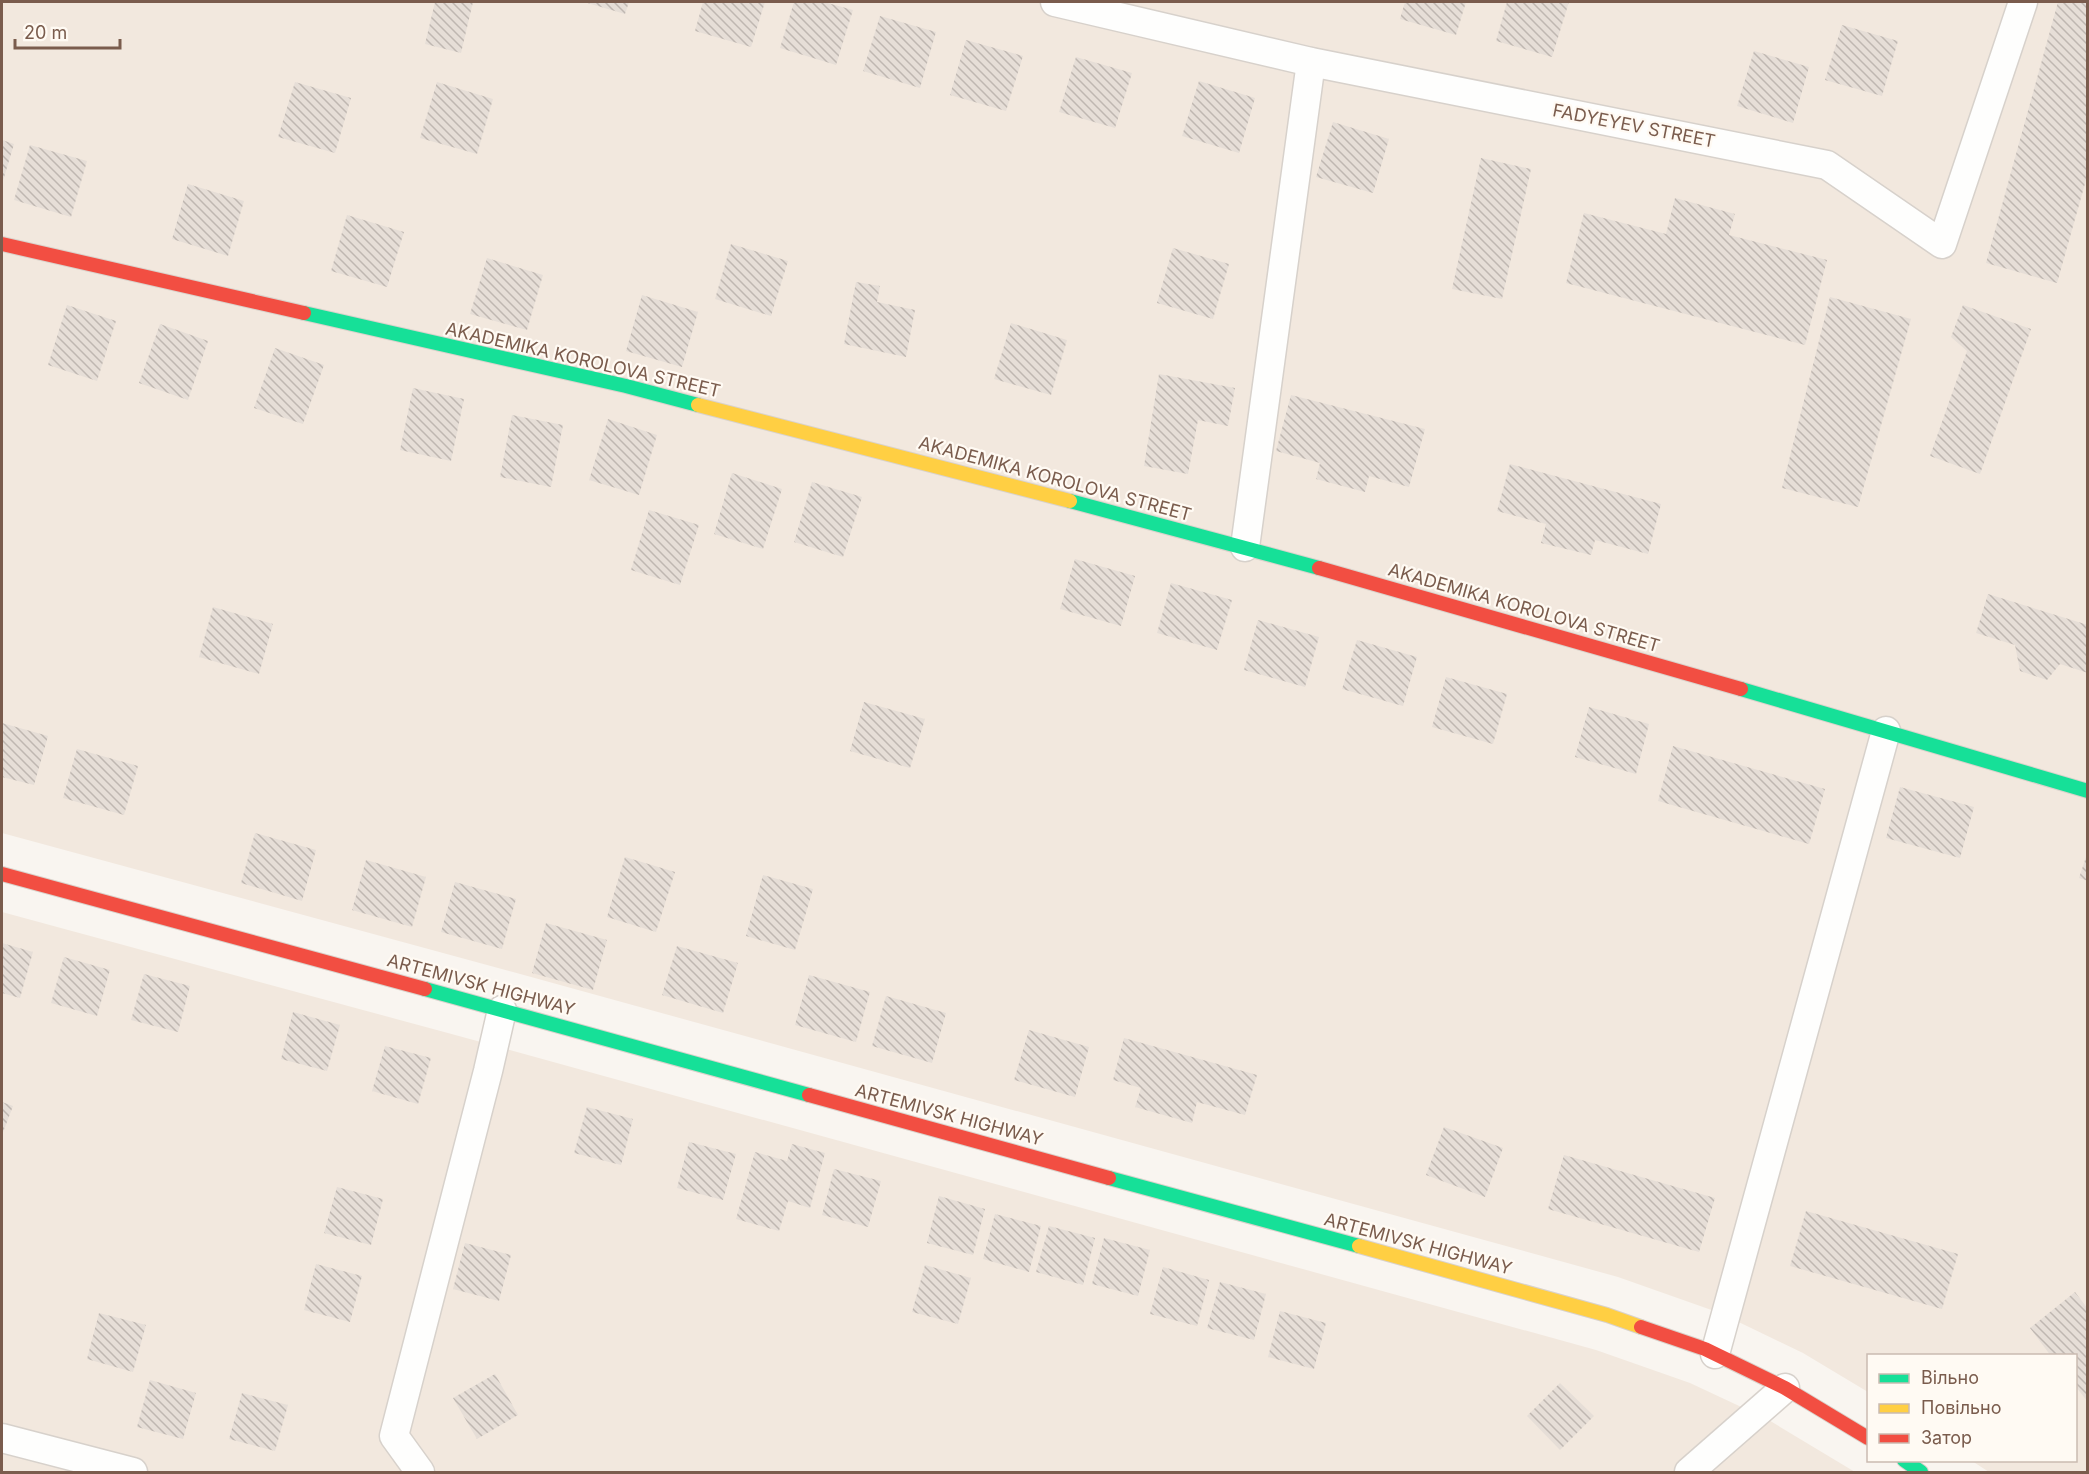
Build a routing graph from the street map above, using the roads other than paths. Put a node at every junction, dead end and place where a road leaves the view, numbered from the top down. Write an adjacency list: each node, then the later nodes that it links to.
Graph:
1 (1055, 2): 3 (street, FADYEYEV STREET)
2 (2023, 2): 3 (street, FADYEYEV STREET)
3 (1311, 62): 5 (street)
4 (2, 244): 5 (street, AKADEMIKA KOROLOVA STREET)
5 (1245, 547): 6 (street, AKADEMIKA KOROLOVA STREET)
6 (1886, 731): 7 (street, AKADEMIKA KOROLOVA STREET); 10 (street)
7 (2088, 791)
8 (2, 874): 9 (street, ARTEMIVSK HIGHWAY)
9 (502, 1010): 10 (street, ARTEMIVSK HIGHWAY); 16 (street)
10 (1715, 1354): 11 (street, ARTEMIVSK HIGHWAY)
11 (1785, 1388): 12 (street, ARTEMIVSK HIGHWAY); 17 (street)
12 (1867, 1437)
13 (2, 1438): 15 (street)
14 (1905, 1462): 18 (street)
15 (132, 1473)
16 (420, 1473)
17 (1689, 1473)
18 (1921, 1473)

